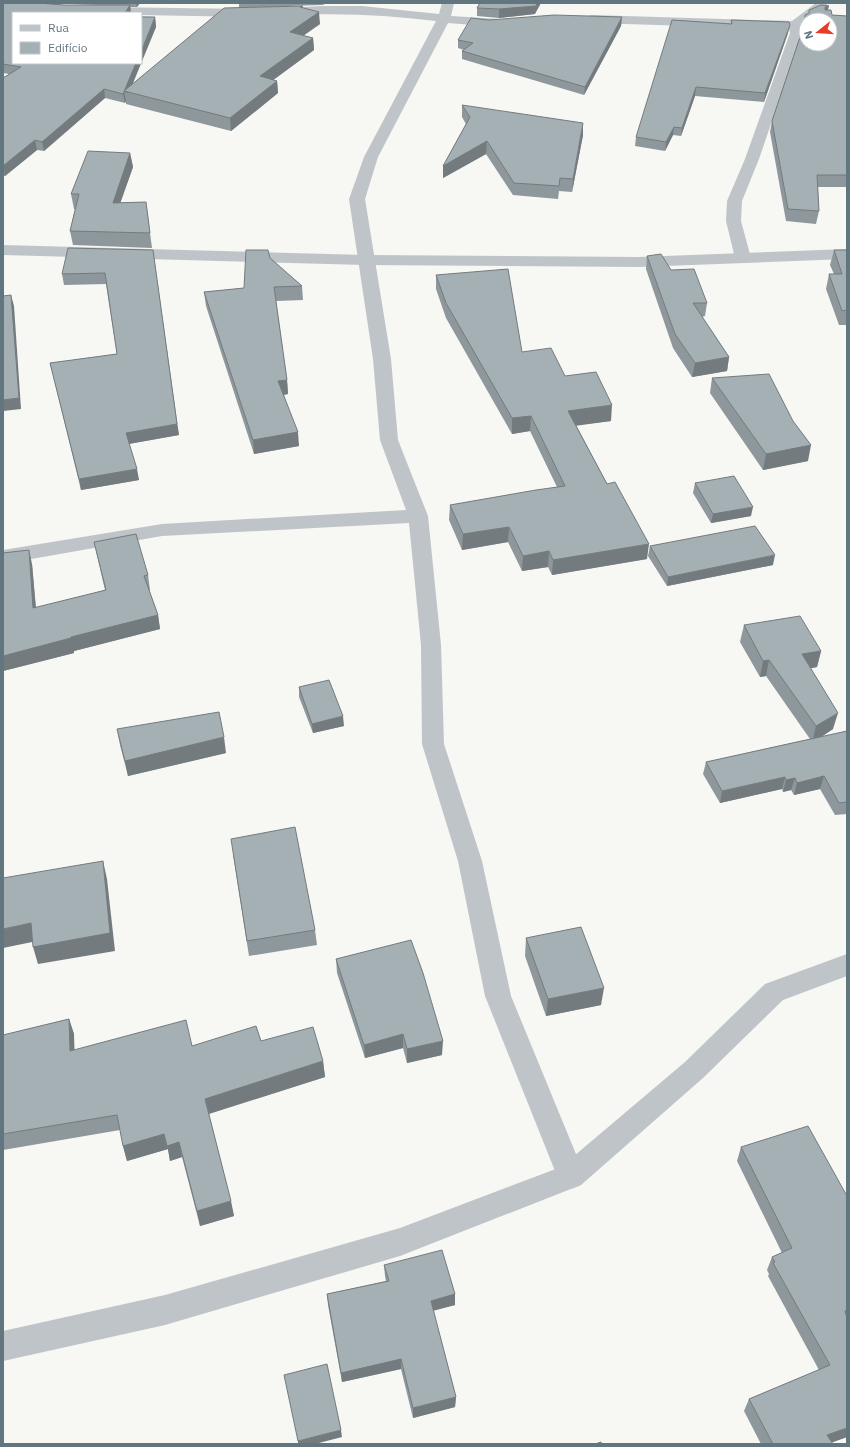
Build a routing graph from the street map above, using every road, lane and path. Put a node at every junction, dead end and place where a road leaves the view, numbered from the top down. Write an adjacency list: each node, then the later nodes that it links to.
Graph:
1 (448, 3): 7 (street)
2 (822, 3): 6 (street)
3 (90, 11): 4 (street)
4 (134, 12)
5 (142, 12): 7 (street)
6 (813, 12)
7 (444, 18): 9 (street); 15 (street)
8 (583, 19): 10 (street)
9 (508, 22)
10 (798, 22)
11 (798, 28): 14 (street)
12 (3, 250): 15 (street)
13 (847, 254): 14 (street)
14 (743, 258): 15 (street)
15 (365, 260): 16 (street)
16 (418, 516): 17 (street); 19 (street)
17 (3, 557)
18 (847, 966): 19 (street)
19 (571, 1176): 20 (street)
20 (3, 1346)

